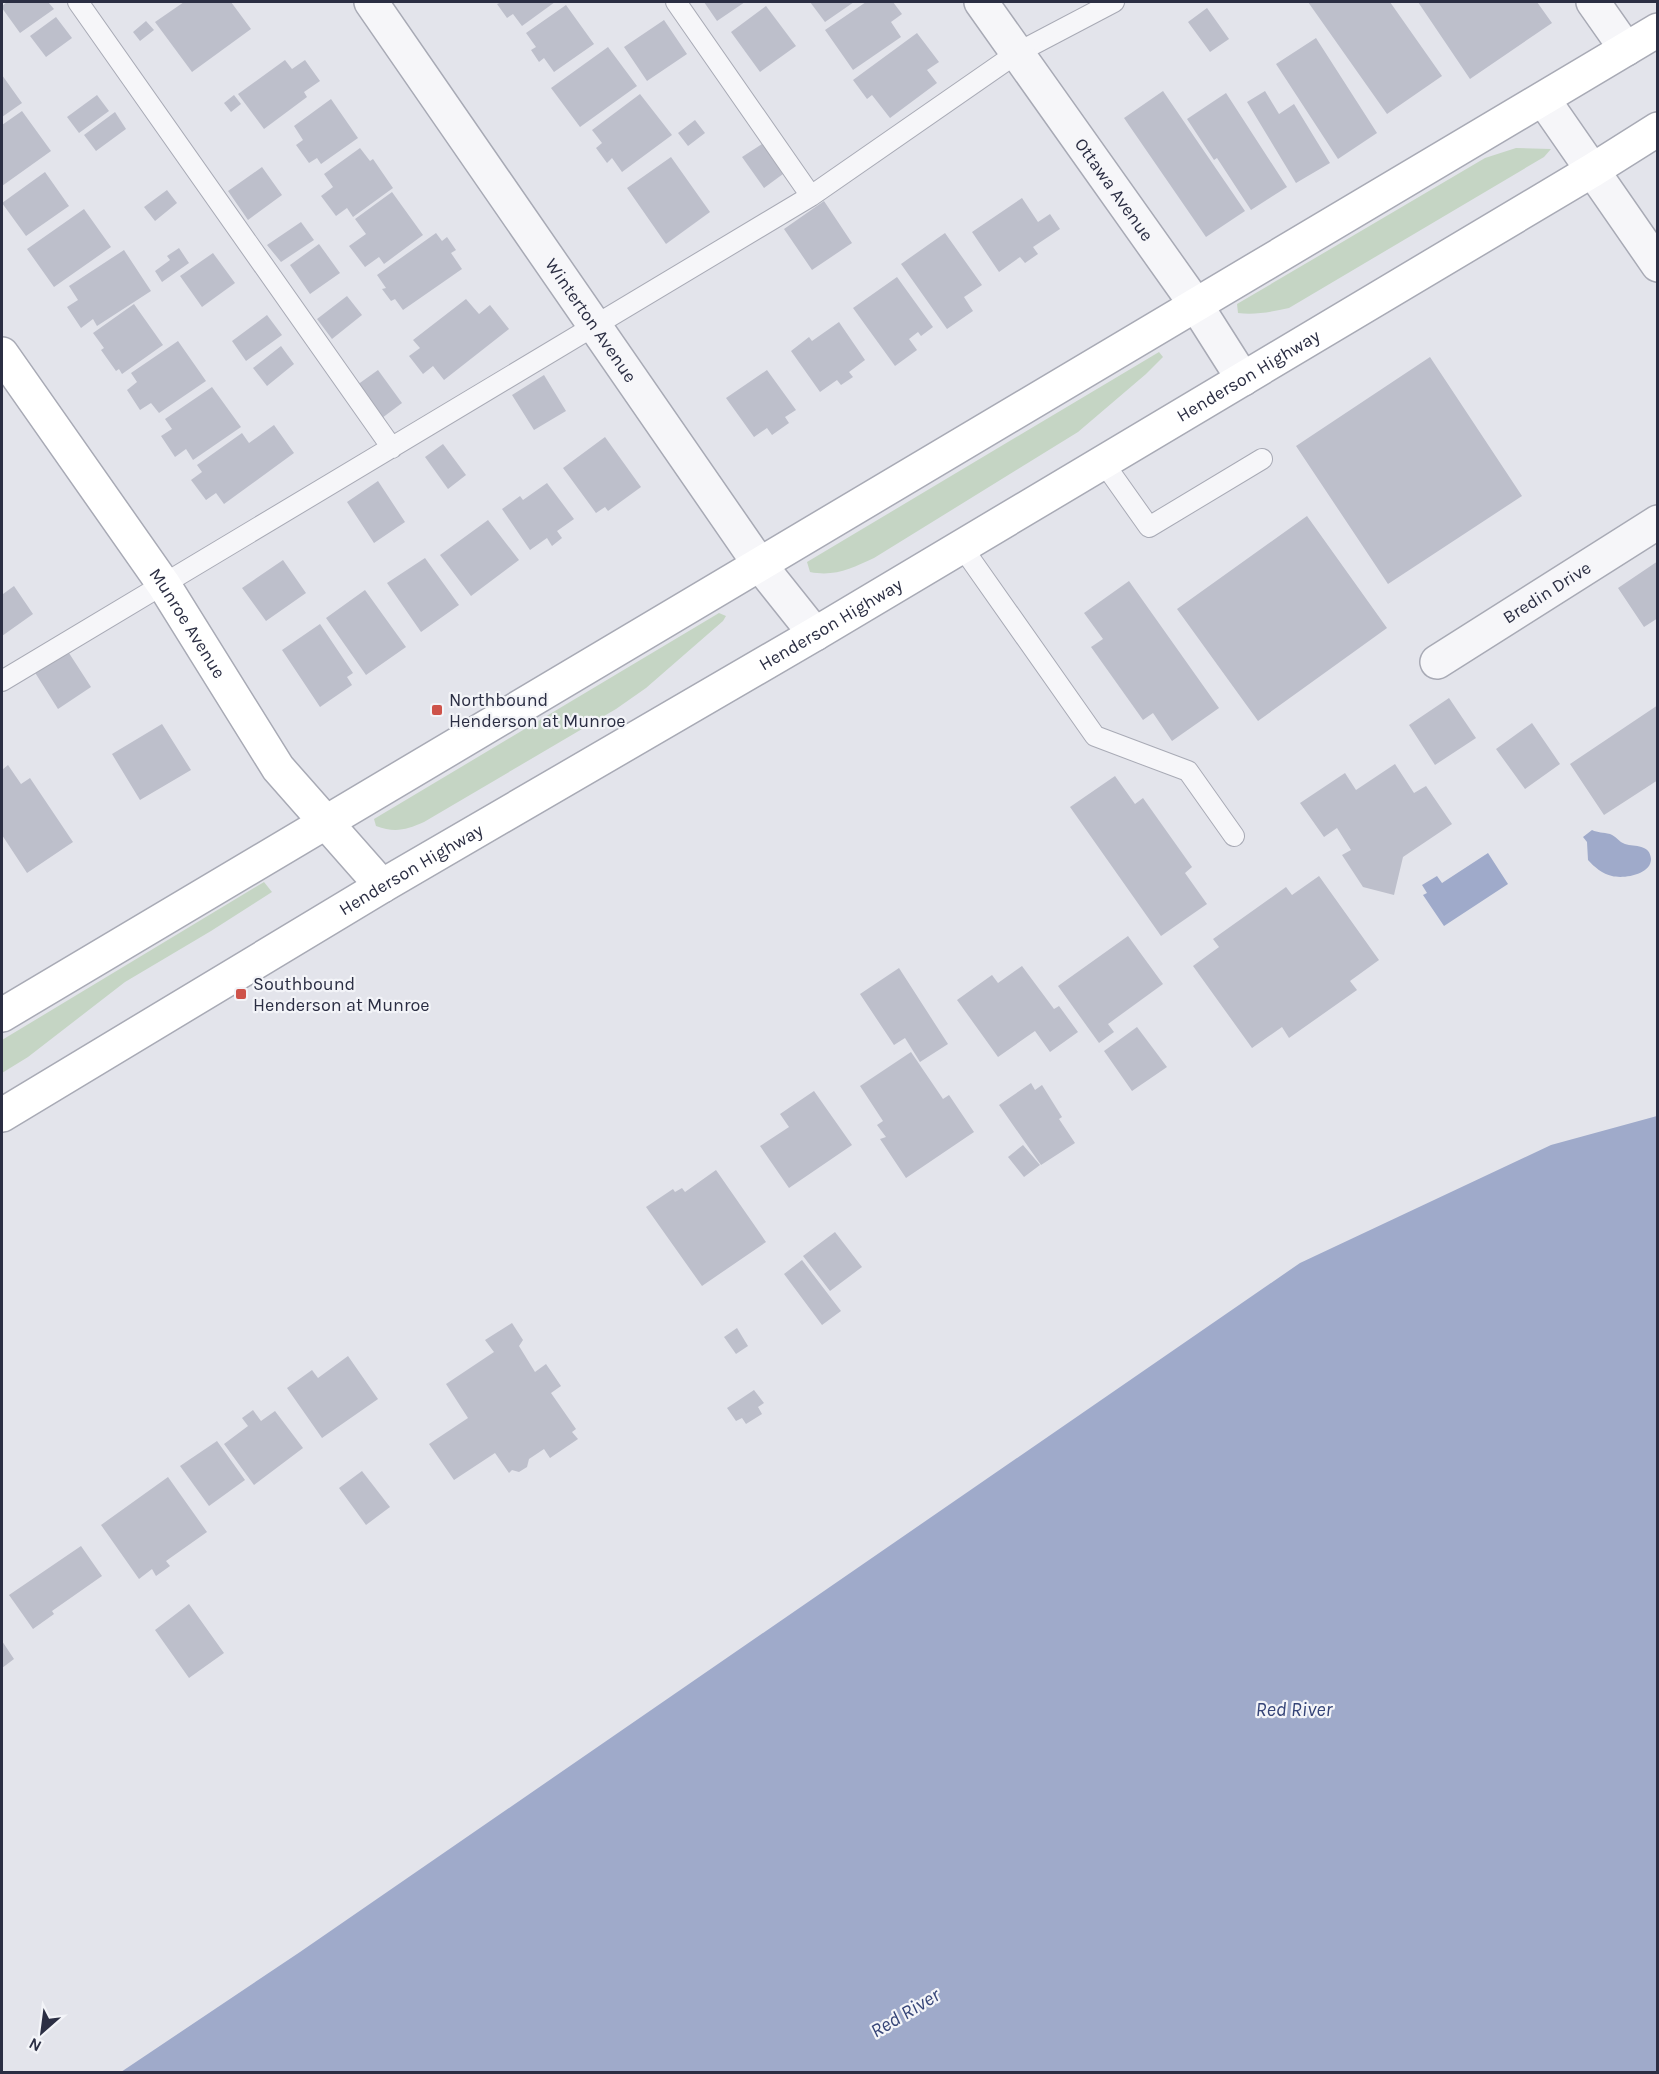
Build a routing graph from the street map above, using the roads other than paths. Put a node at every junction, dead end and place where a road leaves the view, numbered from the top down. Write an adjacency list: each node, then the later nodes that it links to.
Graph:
1 (78, 2): 19 (lane)
2 (371, 2): 16 (street, Winterton Avenue)
3 (676, 2): 13 (lane)
4 (981, 2): 9 (street, Ottawa Avenue)
5 (1113, 2): 9 (lane)
6 (1593, 2): 8 (street)
7 (1658, 30): 8 (main road)
8 (1626, 49): 10 (main road)
9 (1017, 53): 13 (lane); 15 (street, Ottawa Avenue)
10 (1543, 99): 12 (street); 15 (main road)
11 (1658, 129): 12 (main road, Henderson Highway)
12 (1593, 170): 14 (street); 18 (main road, Henderson Highway)
13 (811, 196): 16 (lane)
14 (1658, 265)
15 (1196, 305): 18 (street, Ottawa Avenue); 24 (main road)
16 (596, 325): 19 (lane); 24 (street, Winterton Avenue)
17 (2, 354): 25 (main road, Munroe Avenue)
18 (1243, 379): 21 (main road, Henderson Highway)
19 (392, 448): 25 (lane)
20 (1262, 459): 21 (lane)
21 (1103, 462): 23 (main road, Henderson Highway)
22 (1658, 522): 27 (street, Bredin Drive)
23 (962, 547): 26 (main road, Henderson Highway); 30 (lane)
24 (760, 565): 26 (street, Winterton Avenue); 29 (main road)
25 (164, 585): 28 (lane); 29 (main road, Munroe Avenue)
26 (815, 634): 31 (main road, Henderson Highway)
27 (1437, 662)
28 (2, 681)
29 (324, 823): 31 (main road, Munroe Avenue); 32 (main road)
30 (1234, 836)
31 (382, 886): 33 (main road, Henderson Highway)
32 (2, 1015)
33 (2, 1115)

